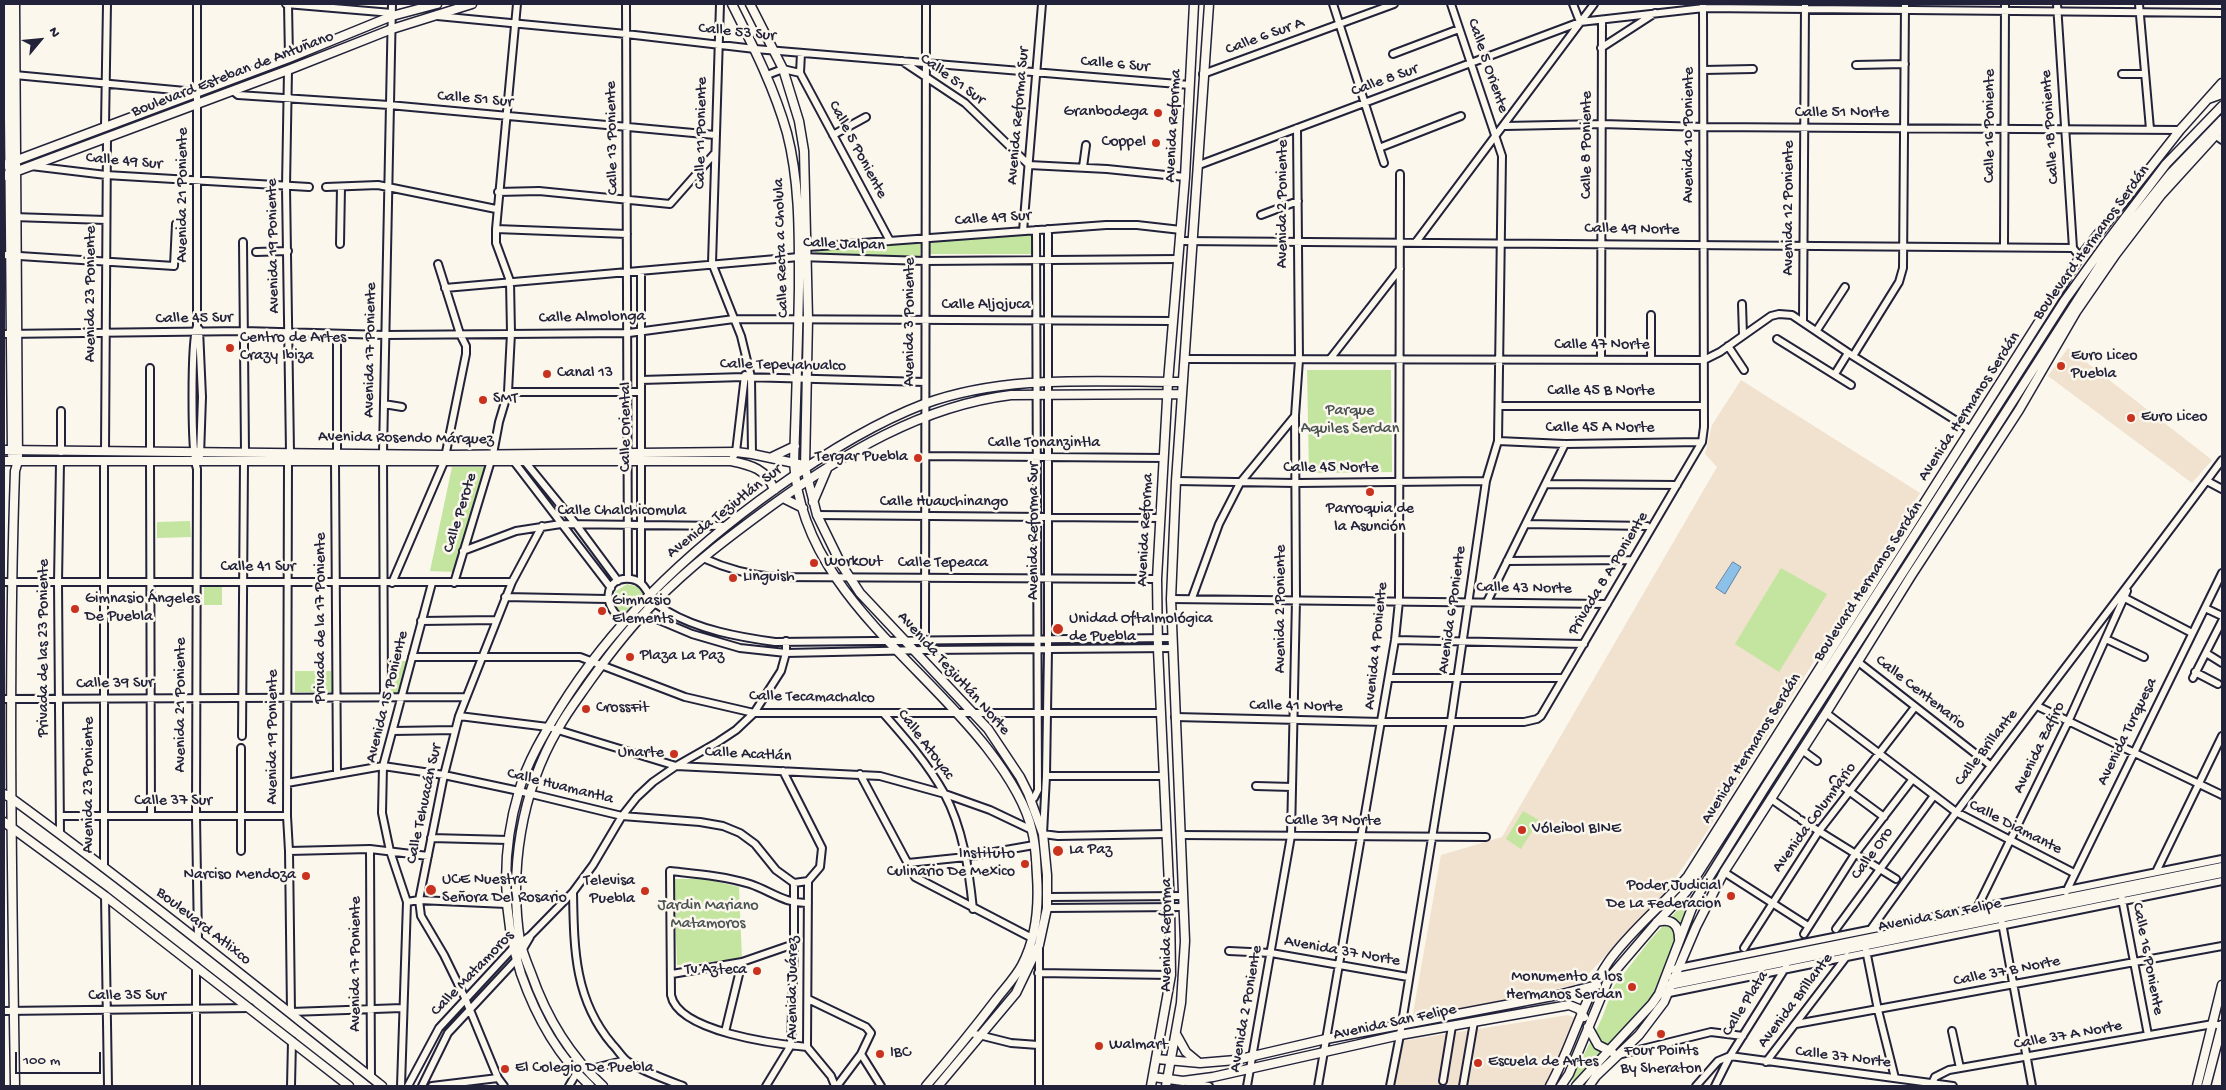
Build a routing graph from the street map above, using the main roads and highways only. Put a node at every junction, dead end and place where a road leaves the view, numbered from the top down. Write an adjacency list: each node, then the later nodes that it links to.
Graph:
1 (8, 4): 9 (main road)
2 (15, 4): 9 (main road)
3 (437, 4): 15 (main road, Boulevard Esteban de Antuñano)
4 (472, 4): 16 (main road, Boulevard Esteban de Antuñano)
5 (732, 4): 31 (main road, Calle Recta a Cholula)
6 (750, 4): 44 (main road, Calle Recta a Cholula)
7 (1194, 4): 26 (main road, Avenida Reforma)
8 (1209, 4): 27 (main road, Avenida Reforma)
9 (9, 75): 15 (main road)
10 (2222, 83): 12 (main road, Avenida Hermanos Serdán)
11 (2222, 94): 12 (main road)
12 (2206, 100): 19 (main road, Avenida Hermanos Serdán)
13 (2222, 106): 18 (main road, Boulevard Hermanos Serdán)
14 (2222, 124): 17 (main road); 17 (main road, Boulevard Hermanos Serdán)
15 (10, 163): 16 (main road)
16 (10, 173): 20 (main road)
17 (2158, 194): 32 (main road, Boulevard Hermanos Serdán); 34 (main road)
18 (2123, 220): 19 (main road); 22 (main road, Boulevard Hermanos Serdán)
19 (2092, 241): 21 (main road, Avenida Hermanos Serdán)
20 (9, 256): 23 (main road)
21 (2052, 302): 22 (main road); 24 (main road, Avenida Hermanos Serdán)
22 (2061, 308): 25 (main road, Boulevard Hermanos Serdán)
23 (10, 334): 33 (main road)
24 (2032, 336): 25 (main road); 36 (main road, Avenida Hermanos Serdán)
25 (2040, 341): 30 (main road, Boulevard Hermanos Serdán)
26 (1168, 382): 27 (main road, Avenida Teziutlán Sur); 28 (main road, Avenida Reforma); 44 (main road, Avenida Teziutlán Sur)
27 (1183, 382): 29 (main road, Avenida Reforma)
28 (1168, 394): 29 (main road, Avenida Teziutlán Sur); 45 (main road, Avenida Teziutlán Sur); 91 (main road, Avenida Reforma)
29 (1182, 394): 87 (main road, Avenida Reforma)
30 (1974, 445): 35 (main road, Boulevard Hermanos Serdán); 36 (main road)
31 (795, 446): 39 (main road); 42 (main road, Calle Recta a Cholula)
32 (1983, 446): 34 (main road); 55 (main road, Boulevard Hermanos Serdán)
33 (11, 450): 37 (main road, Avenida Rosendo Márquez); 41 (main road)
34 (1992, 451): 56 (main road)
35 (1968, 455): 43 (main road); 54 (main road, Boulevard Hermanos Serdán)
36 (1955, 456): 43 (main road, Avenida Hermanos Serdán)
37 (445, 458): 38 (main road, Avenida Rosendo Márquez); 41 (main road, Avenida Rosendo Márquez)
38 (492, 458): 39 (main road, Avenida Rosendo Márquez); 49 (main road, Avenida Rosendo Márquez)
39 (771, 458): 42 (main road, Avenida Rosendo Márquez)
40 (4, 461): 41 (main road, Avenida Rosendo Márquez)
41 (15, 461): 57 (main road)
42 (794, 462): 44 (main road, Avenida Rosendo Márquez); 46 (main road, Calle Recta a Cholula)
43 (1950, 464): 53 (main road, Avenida Hermanos Serdán)
44 (805, 468): 46 (main road, Avenida Teziutlán Sur); 47 (main road, Avenida Teziutlán Norte)
45 (827, 469): 47 (main road, Avenida Teziutlán Sur); 51 (main road)
46 (795, 474): 48 (main road, Avenida Teziutlán Norte); 49 (main road, Avenida Teziutlán Sur)
47 (808, 481): 48 (main road, Avenida Teziutlán Sur); 51 (main road, Avenida Teziutlán Norte)
48 (798, 487): 50 (main road, Avenida Teziutlán Sur); 52 (main road, Avenida Teziutlán Norte)
49 (774, 490): 99 (main road, Avenida Teziutlán Sur)
50 (783, 498): 52 (main road); 100 (main road, Avenida Teziutlán Sur)
51 (813, 502): 88 (main road, Avenida Teziutlán Norte)
52 (803, 508): 88 (main road, Avenida Teziutlán Norte)
53 (1916, 516): 54 (main road); 74 (main road, Avenida Hermanos Serdán)
54 (1909, 546): 72 (main road, Boulevard Hermanos Serdán)
55 (1912, 558): 56 (main road); 59 (main road, Boulevard Hermanos Serdán)
56 (1911, 576): 58 (main road)
57 (7, 582): 60 (main road)
58 (1875, 632): 59 (main road); 61 (main road)
59 (1847, 659): 62 (main road, Boulevard Hermanos Serdán)
60 (8, 699): 65 (main road)
61 (1834, 700): 62 (main road); 63 (main road)
62 (1806, 723): 64 (main road, Boulevard Hermanos Serdán)
63 (1800, 753): 64 (main road); 78 (main road)
64 (1782, 761): 75 (main road, Boulevard Hermanos Serdán)
65 (11, 771): 66 (main road); 67 (main road)
66 (4, 779)
67 (8, 796): 68 (main road); 98 (main road, Boulevard Atlixco)
68 (8, 824): 96 (main road); 97 (main road)
69 (2222, 867): 71 (main road, Avenida San Felipe)
70 (2222, 873): 71 (main road, Avenida San Felipe)
71 (2121, 894): 76 (main road, Avenida San Felipe)
72 (1657, 922): 73 (main road, Boulevard Hermanos Serdán); 75 (main road)
73 (1649, 931): 74 (main road); 77 (main road, Boulevard Hermanos Serdán)
74 (1634, 933): 80 (main road, Avenida Hermanos Serdán)
75 (1679, 940): 79 (main road, Boulevard Hermanos Serdán)
76 (1865, 945): 78 (main road, Avenida San Felipe); 78 (main road, Avenida San Felipe)
77 (1609, 978): 80 (main road, Avenida San Felipe); 86 (main road, Boulevard Hermanos Serdán)
78 (1674, 981): 79 (main road, Avenida San Felipe); 90 (main road)
79 (1664, 982): 89 (main road, Boulevard Hermanos Serdán)
80 (1595, 986): 82 (main road, Avenida San Felipe); 84 (main road, Avenida Hermanos Serdán)
81 (2222, 989): 108 (main road)
82 (1526, 1002): 83 (main road); 93 (main road, Avenida San Felipe)
83 (1528, 1012): 84 (main road, Avenida San Felipe); 95 (main road, Avenida San Felipe)
84 (1583, 1013): 86 (main road); 104 (main road, Avenida Hermanos Serdán)
85 (2222, 1026): 109 (main road)
86 (1588, 1028): 89 (main road); 105 (main road, Boulevard Hermanos Serdán)
87 (1176, 1034): 92 (main road, Avenida Reforma); 93 (main road)
88 (975, 1035): 101 (main road, Avenida Teziutlán Norte); 102 (main road, Avenida Teziutlán Norte)
89 (1609, 1051): 90 (main road); 106 (main road, Boulevard Hermanos Serdán)
90 (1618, 1055): 107 (main road)
91 (1157, 1059): 92 (main road, Avenida San Felipe); 94 (main road, Avenida Reforma)
92 (1170, 1060): 93 (main road, Avenida San Felipe); 95 (main road, Avenida Reforma)
93 (1200, 1063)
94 (1153, 1076): 95 (main road, Avenida San Felipe); 103 (main road, Avenida Reforma)
95 (1167, 1082)
96 (15, 1086)
97 (349, 1086)
98 (382, 1086)
99 (590, 1086)
100 (603, 1086)
101 (926, 1086)
102 (941, 1086)
103 (1151, 1086)
104 (1550, 1086)
105 (1561, 1086)
106 (1576, 1086)
107 (1589, 1086)
108 (2197, 1086)
109 (2206, 1086)

